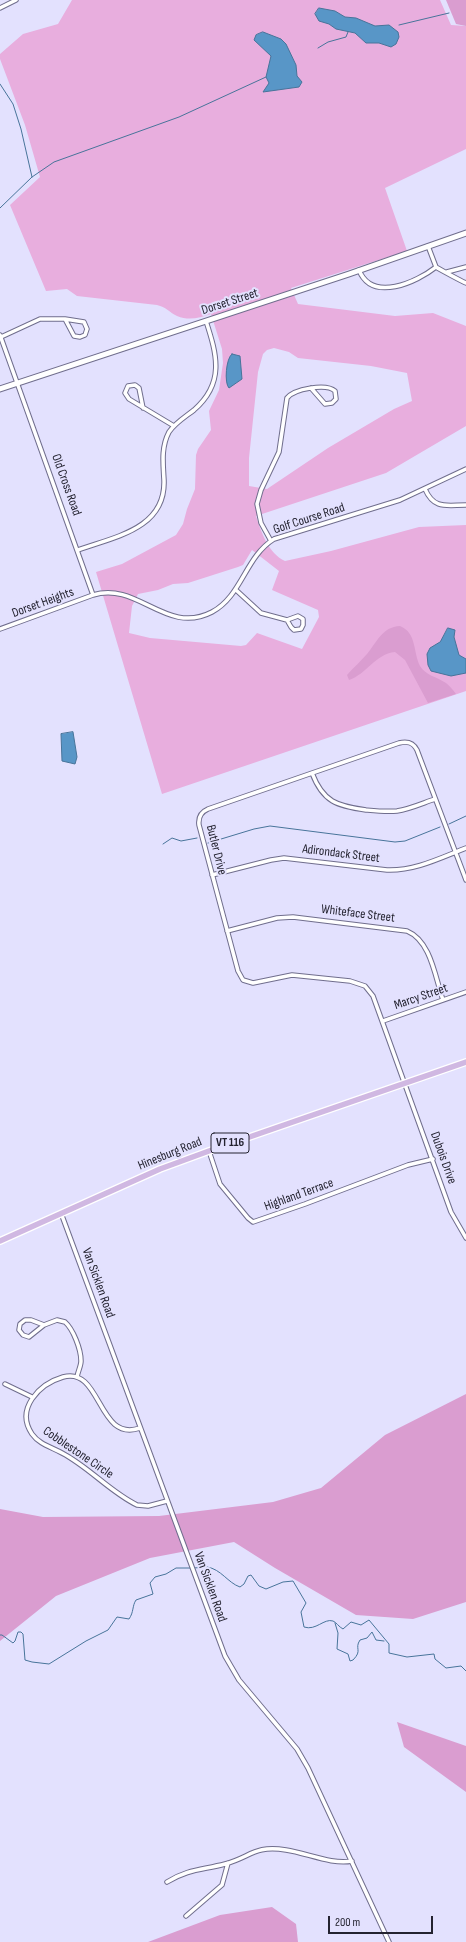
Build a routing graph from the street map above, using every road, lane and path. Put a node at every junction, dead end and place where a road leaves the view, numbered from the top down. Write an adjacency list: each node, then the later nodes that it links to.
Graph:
1 (16, 0): 2 (street)
2 (0, 8)
3 (466, 233): 4 (street, Dorset Street)
4 (428, 246): 5 (street); 7 (street, Dorset Street)
5 (436, 267): 7 (street); 8 (street)
6 (466, 267): 8 (street)
7 (359, 270): 11 (street, Dorset Street)
8 (447, 272): 9 (street)
9 (466, 283)
10 (65, 320): 10 (street); 12 (street)
11 (206, 321): 13 (street, Dorset Street); 17 (street)
12 (0, 336): 13 (street, Old Cross Road)
13 (18, 382): 15 (street, Dorset Street); 22 (street, Old Cross Road)
14 (311, 388): 14 (street); 21 (street)
15 (0, 389)
16 (143, 408): 16 (street); 17 (street)
17 (174, 426): 22 (street)
18 (466, 469): 19 (street, Golf Course Road)
19 (425, 489): 20 (street); 21 (street, Golf Course Road)
20 (466, 505)
21 (271, 541): 23 (street, Golf Course Road)
22 (78, 550): 24 (street, Old Cross Road)
23 (236, 590): 24 (street, Golf Course Road); 25 (street)
24 (93, 595): 26 (street, Dorset Heights)
25 (287, 620): 25 (street)
26 (0, 629)
27 (312, 773): 28 (street); 28 (street, Butler Drive); 31 (street, Butler Drive)
28 (436, 799): 30 (street, Butler Drive)
29 (466, 848): 30 (street, Adirondack Street)
30 (456, 852): 31 (street, Adirondack Street); 32 (street, Butler Drive)
31 (212, 875): 33 (street, Butler Drive)
32 (466, 880)
33 (227, 931): 35 (street, Whiteface Street); 36 (street, Butler Drive)
34 (466, 992): 35 (street, Marcy Street)
35 (443, 1000): 36 (street, Marcy Street)
36 (383, 1021): 38 (street, Butler Drive)
37 (466, 1062): 38 (main road, Hinesburg Road / VT 116)
38 (404, 1082): 39 (main road, Hinesburg Road / VT 116); 40 (street, Dubois Drive)
39 (209, 1151): 40 (street, Highland Terrace); 41 (main road, Hinesburg Road / VT 116)
40 (433, 1159): 42 (street, Dubois Drive)
41 (61, 1213): 43 (main road, Hinesburg Road / VT 116); 48 (street, Van Sicklen Road)
42 (466, 1238)
43 (0, 1241)
44 (44, 1325): 44 (street); 45 (street)
45 (77, 1376): 47 (street); 48 (street)
46 (5, 1384): 47 (street)
47 (32, 1397): 49 (street, Cobblestone Circle)
48 (140, 1428): 49 (street, Van Sicklen Road)
49 (167, 1501): 50 (street, Van Sicklen Road)
50 (352, 1861): 51 (street); 54 (street, Van Sicklen Road)
51 (228, 1863): 52 (street); 53 (street)
52 (166, 1882)
53 (186, 1916)
54 (389, 1942)

